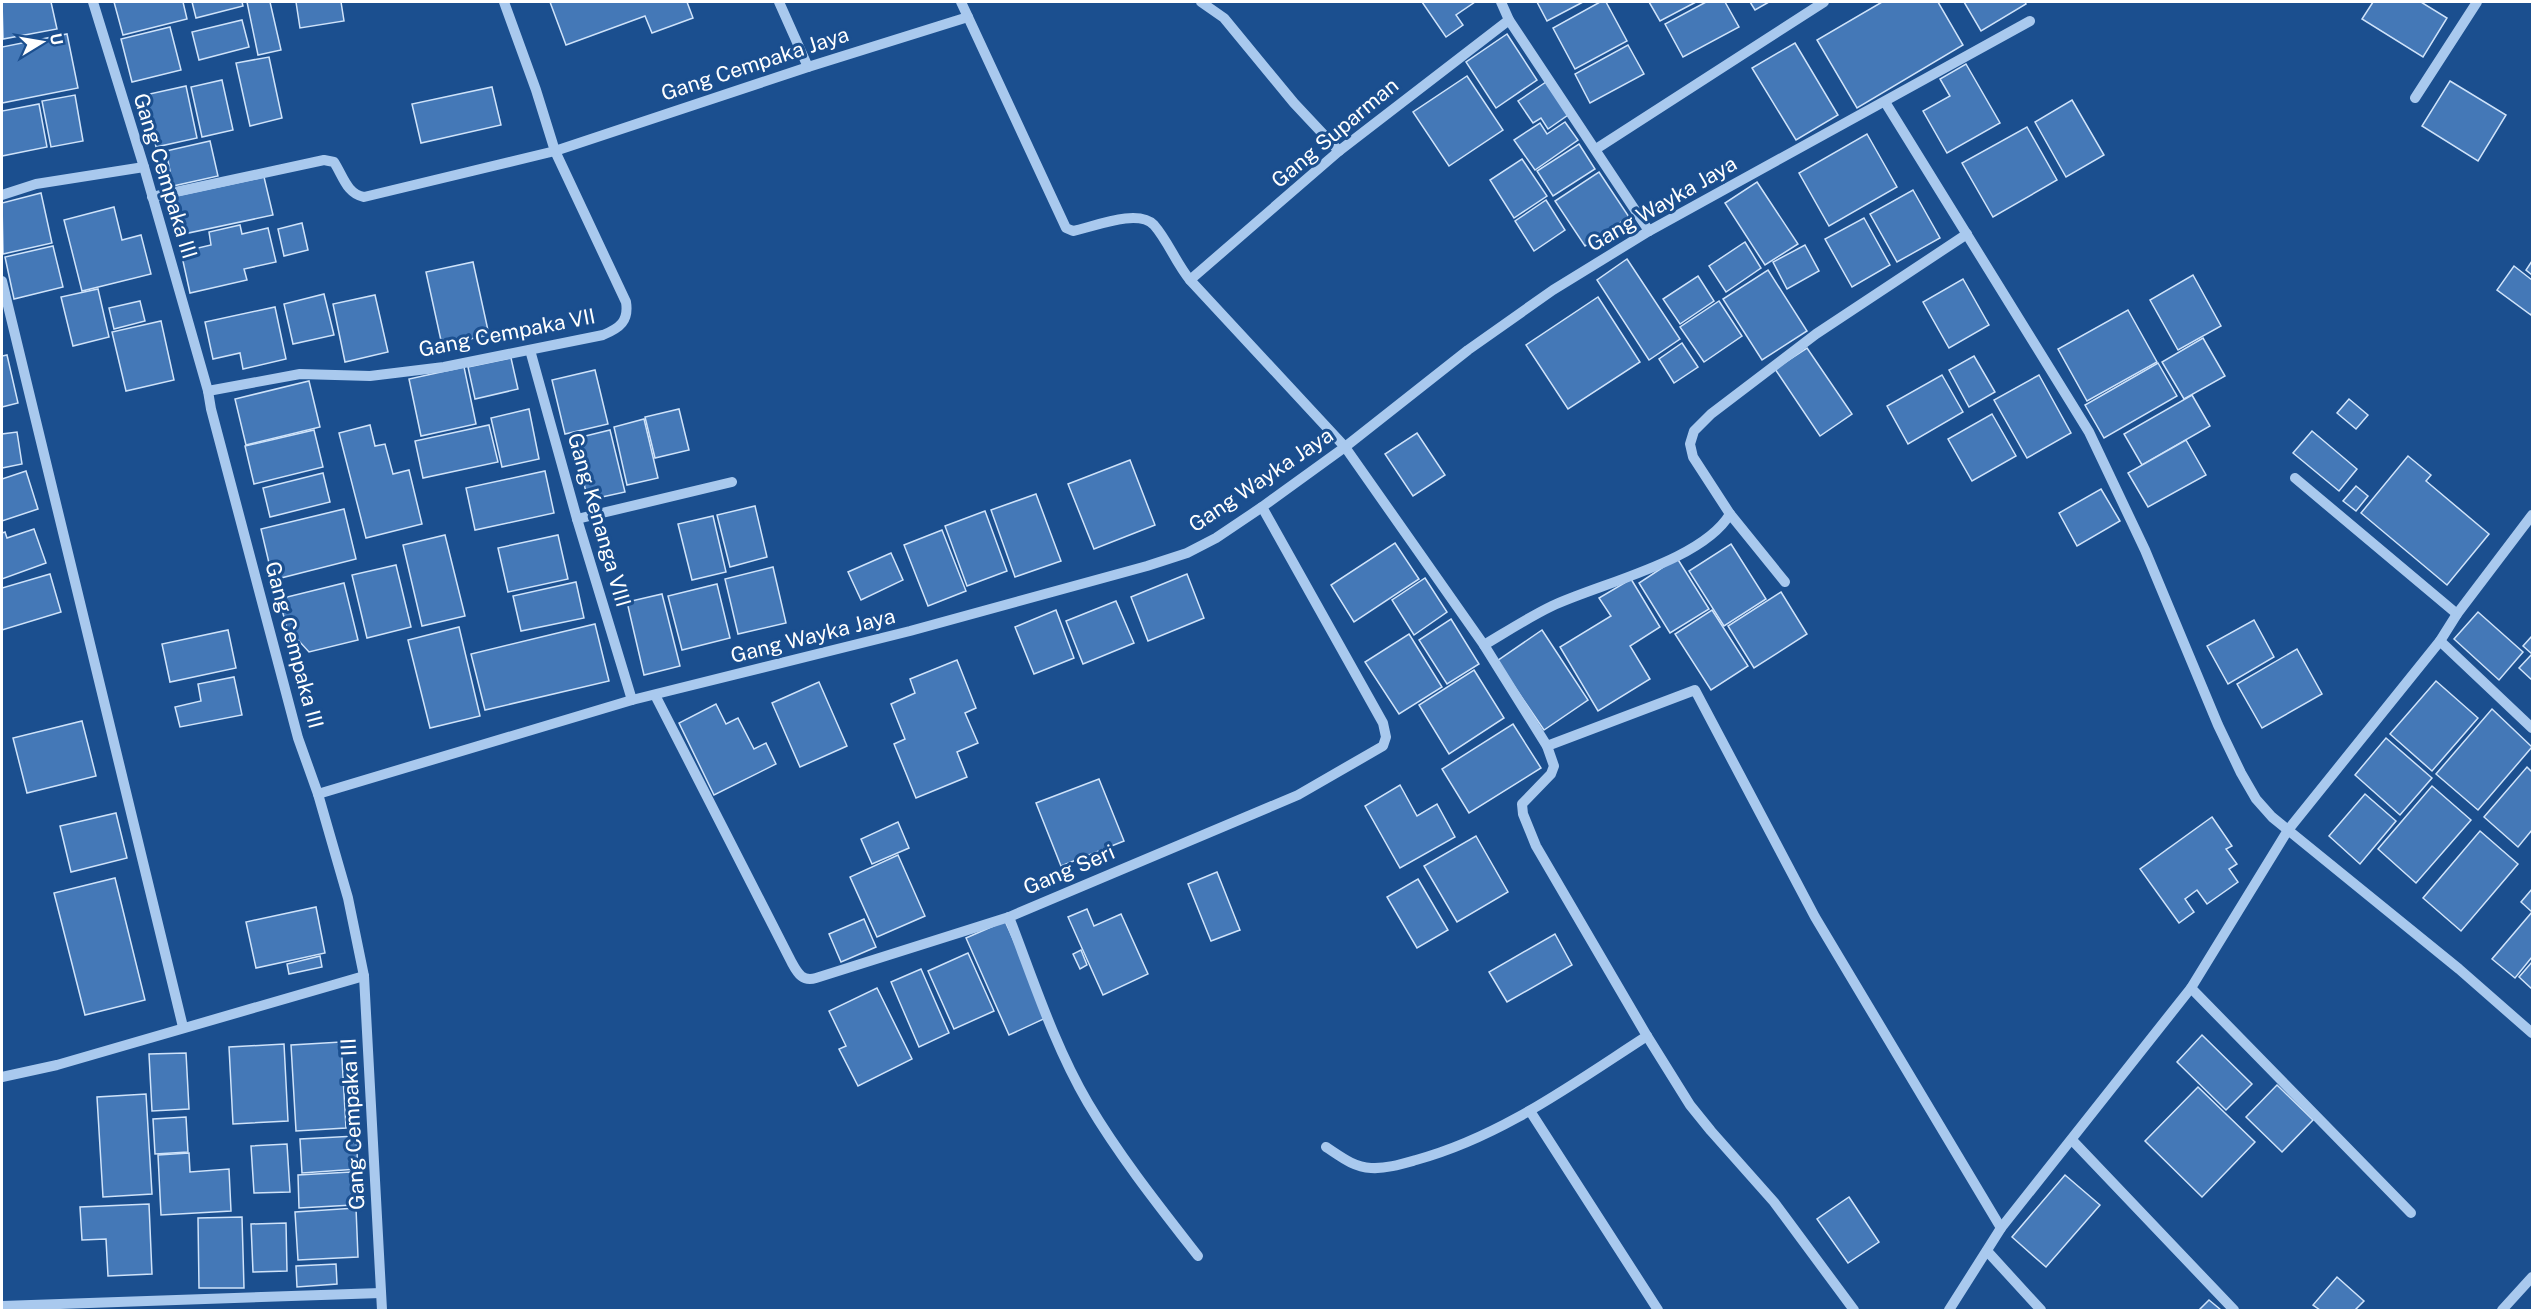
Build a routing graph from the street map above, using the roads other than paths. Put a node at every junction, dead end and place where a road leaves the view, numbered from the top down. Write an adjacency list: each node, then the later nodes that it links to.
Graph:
1 (93, 2): 18 (street, Gang Cempaka III)
2 (504, 2): 16 (street, Gang Cempaka VII)
3 (779, 2): 12 (street)
4 (961, 2): 9 (street)
5 (1201, 2): 17 (street)
6 (1502, 2): 10 (street)
7 (1824, 2): 15 (street)
8 (2477, 2): 13 (street)
9 (968, 17): 12 (street, Gang Cempaka Jaya); 23 (street)
10 (1509, 20): 15 (street); 17 (street, Gang Suparman)
11 (2030, 21): 14 (street, Gang Wayka Jaya)
12 (808, 67): 16 (street, Gang Cempaka Jaya)
13 (2415, 98)
14 (1885, 102): 21 (street, Gang Wayka Jaya); 22 (street)
15 (1596, 149): 21 (street)
16 (555, 151): 20 (street, Gang Cempaka Jaya); 25 (street, Gang Cempaka VII)
17 (1339, 151): 23 (street, Gang Suparman)
18 (144, 167): 19 (street); 20 (street, Gang Cempaka III)
19 (2, 195)
20 (153, 197): 26 (street, Gang Cempaka III)
21 (1649, 231): 27 (street, Gang Wayka Jaya)
22 (1966, 234): 31 (street); 43 (street)
23 (1190, 280): 27 (street)
24 (2, 281): 47 (street)
25 (530, 350): 26 (street, Gang Cempaka VII); 33 (street, Gang Kenanga VIII)
26 (208, 391): 42 (street, Gang Cempaka III)
27 (1345, 447): 30 (street, Gang Wayka Jaya); 37 (street)
28 (2295, 478): 35 (street)
29 (732, 482): 33 (street)
30 (1263, 507): 38 (street, Gang Wayka Jaya); 44 (street, Gang Seri)
31 (1730, 514): 34 (street); 37 (street)
32 (2532, 515): 35 (street)
33 (577, 519): 39 (street, Gang Kenanga VIII)
34 (1785, 582)
35 (2457, 614): 36 (street)
36 (2440, 642): 40 (street); 43 (street)
37 (1484, 645): 41 (street)
38 (655, 695): 39 (street, Gang Wayka Jaya); 44 (street, Gang Seri)
39 (632, 700): 42 (street, Gang Wayka Jaya)
40 (2532, 728)
41 (1547, 746): 49 (street); 55 (street)
42 (318, 794): 45 (street, Gang Cempaka III)
43 (2288, 830): 46 (street); 48 (street)
44 (1009, 917): 57 (street)
45 (364, 976): 47 (street); 59 (street, Gang Cempaka III)
46 (2191, 988): 52 (street); 54 (street)
47 (183, 1027): 50 (street)
48 (2532, 1033)
49 (1647, 1036): 51 (street); 63 (street)
50 (2, 1077)
51 (1530, 1111): 53 (street); 62 (street)
52 (2072, 1140): 55 (street); 66 (street)
53 (1326, 1147)
54 (2411, 1213)
55 (2001, 1228): 56 (street)
56 (1987, 1251): 64 (street); 65 (street)
57 (1198, 1256)
58 (2532, 1277): 67 (street)
59 (381, 1293): 60 (street); 61 (street, Gang Cempaka III)
60 (2, 1306)
61 (382, 1311)
62 (1658, 1311)
63 (1854, 1311)
64 (1949, 1311)
65 (2041, 1311)
66 (2234, 1311)
67 (2502, 1311)

